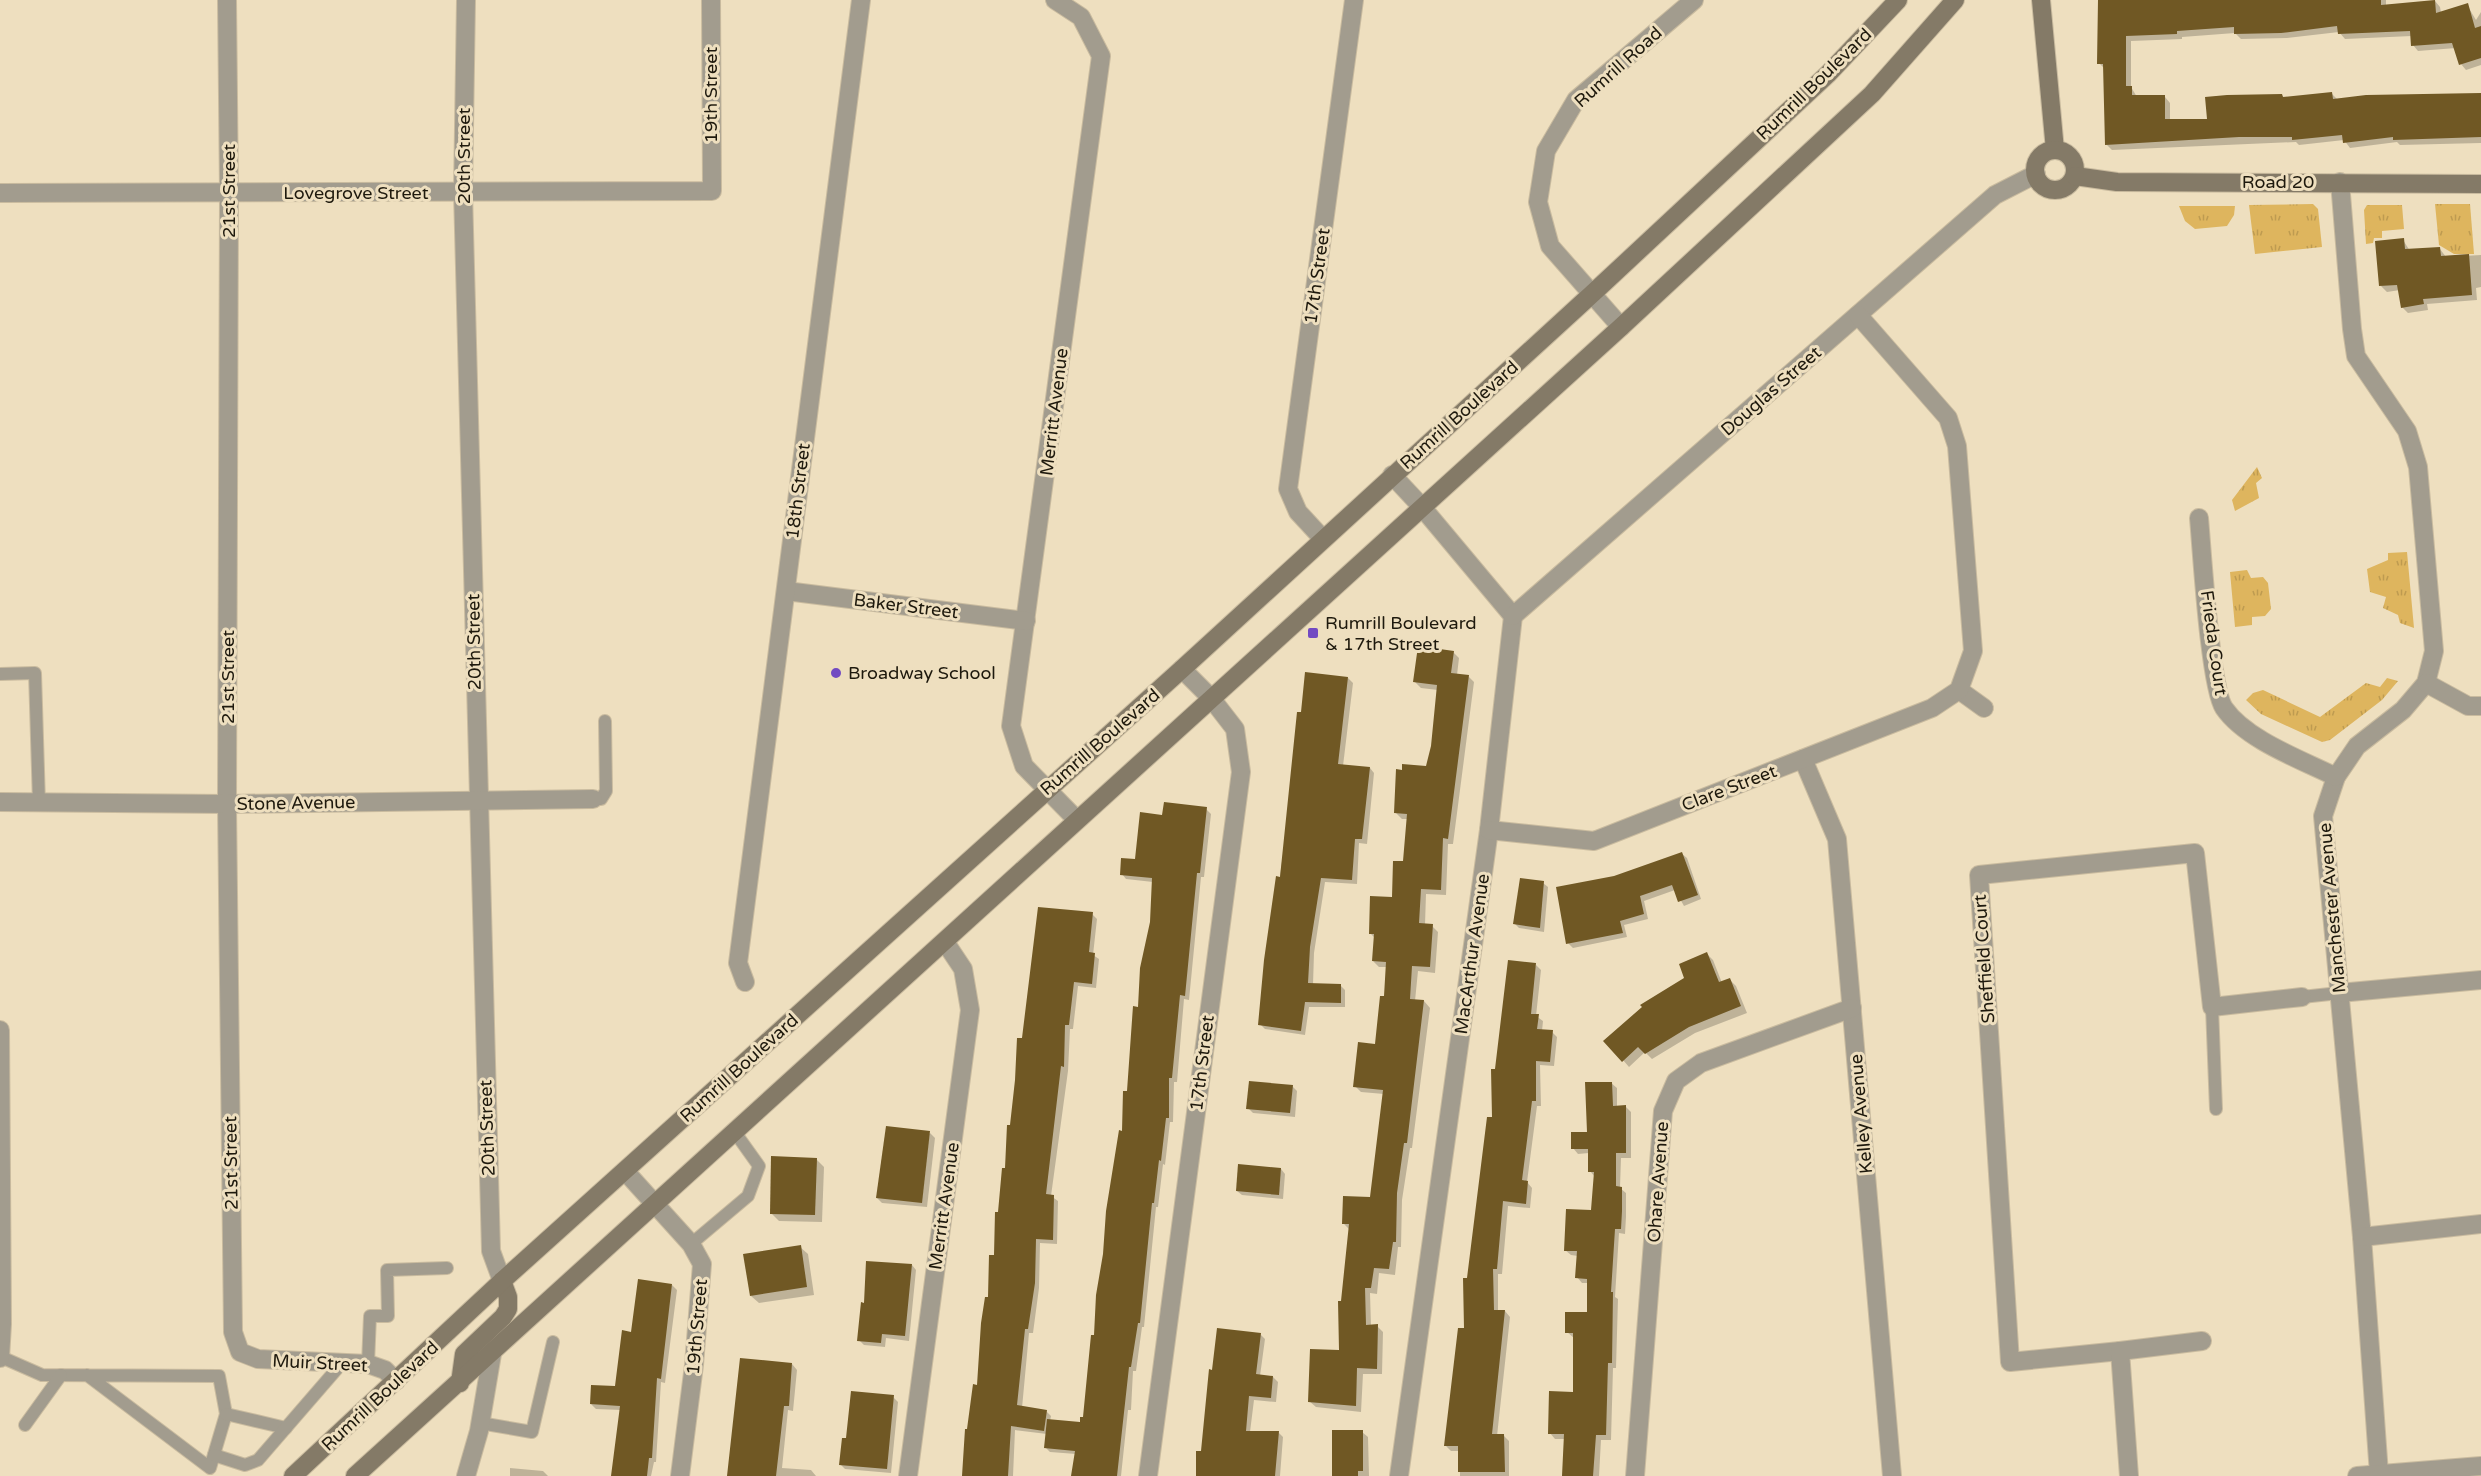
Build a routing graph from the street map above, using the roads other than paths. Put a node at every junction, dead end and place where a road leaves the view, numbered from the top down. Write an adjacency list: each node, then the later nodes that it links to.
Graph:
1 (227, 0): 19 (street, 21st Street)
2 (466, 0): 17 (street, 20th Street)
3 (711, 0): 16 (street, 19th Street)
4 (861, 0): 27 (street, 18th Street)
5 (1055, 0): 29 (street, Merritt Avenue)
6 (1354, 0): 26 (street, 17th Street)
7 (1694, 0): 20 (street, Rumrill Road)
8 (1898, 0): 20 (main road, Rumrill Boulevard)
9 (1955, 0): 22 (main road)
10 (2041, 0): 11 (main road)
11 (2055, 150): 12 (main road); 13 (main road)
12 (2036, 174): 13 (main road); 21 (street, Douglas Street)
13 (2075, 176): 14 (main road, Road 20)
14 (2340, 182): 15 (main road, Road 20); 32 (street, Manchester Avenue)
15 (2481, 184)
16 (712, 191): 17 (street, Lovegrove Street)
17 (463, 192): 19 (street, Lovegrove Street); 41 (street, 20th Street)
18 (0, 194): 19 (street, Lovegrove Street)
19 (229, 194): 45 (street, 21st Street)
20 (1593, 293): 22 (street, Rumrill Road); 23 (main road, Rumrill Boulevard)
21 (1858, 315): 28 (street, Douglas Street); 33 (street)
22 (1621, 327): 24 (main road)
23 (1392, 475): 24 (street); 26 (main road, Rumrill Boulevard)
24 (1421, 506): 28 (street); 34 (main road)
25 (2199, 518): 39 (street, Frieda Court)
26 (1323, 539): 30 (main road, Rumrill Boulevard)
27 (786, 591): 29 (street, Baker Street); 50 (street, 18th Street)
28 (1513, 616): 47 (street, MacArthur Avenue)
29 (1026, 621): 40 (street, Merritt Avenue)
30 (1182, 669): 34 (street, 17th Street); 40 (main road, Rumrill Boulevard)
31 (0, 674): 44 (lane)
32 (2426, 683): 35 (street); 39 (street, Manchester Avenue)
33 (1959, 690): 36 (street); 38 (street, Clare Street)
34 (1211, 698): 46 (main road); 90 (street, 17th Street)
35 (2481, 706)
36 (1984, 708)
37 (605, 721): 42 (lane)
38 (1803, 759): 47 (street, Clare Street); 54 (street, Kelley Avenue)
39 (2336, 777): 51 (street, Manchester Avenue)
40 (1047, 788): 46 (street, Merritt Avenue); 58 (main road, Rumrill Boulevard)
41 (477, 799): 42 (street, Stone Avenue); 45 (street, Stone Avenue); 64 (street, 20th Street)
42 (593, 799)
43 (0, 802): 44 (street, Stone Avenue)
44 (39, 802): 45 (street, Stone Avenue)
45 (227, 804): 69 (street, 21st Street)
46 (1076, 819): 48 (main road)
47 (1489, 830): 91 (street, MacArthur Avenue)
48 (945, 942): 57 (main road); 89 (street, Merritt Avenue)
49 (2481, 980): 51 (street)
50 (745, 982)
51 (2339, 993): 52 (lane); 61 (street, Manchester Avenue)
52 (2302, 997): 53 (street)
53 (2212, 1007): 56 (lane); 68 (street, Sheffield Court)
54 (1852, 1008): 92 (street, Ohare Avenue); 93 (street, Kelley Avenue)
55 (0, 1030): 65 (street)
56 (2216, 1109)
57 (734, 1131): 59 (main road); 62 (lane)
58 (625, 1171): 59 (street, 19th Street); 64 (main road, Rumrill Boulevard)
59 (654, 1202): 62 (street, 19th Street); 70 (main road)
60 (2481, 1224): 61 (street)
61 (2362, 1237): 84 (street, Manchester Avenue)
62 (691, 1244): 88 (street, 19th Street)
63 (447, 1268): 73 (lane)
64 (502, 1281): 76 (main road, Rumrill Boulevard); 77 (main road)
65 (1, 1324): 71 (street)
66 (2202, 1341): 68 (street, Sheffield Court)
67 (553, 1342): 79 (lane)
68 (2120, 1351): 94 (street)
69 (240, 1352): 72 (street, Muir Street)
70 (492, 1354): 77 (main road); 79 (street)
71 (0, 1358): 74 (lane)
72 (342, 1363): 73 (street, Muir Street); 81 (lane)
73 (368, 1364): 76 (street, Muir Street)
74 (61, 1375): 75 (lane); 80 (lane)
75 (87, 1375): 78 (lane); 82 (lane)
76 (396, 1381): 85 (main road, Rumrill Boulevard)
77 (460, 1383): 86 (main road)
78 (226, 1414): 81 (lane); 82 (lane)
79 (480, 1423): 87 (street)
80 (26, 1425)
81 (286, 1428): 82 (lane)
82 (214, 1455)
83 (2481, 1466): 84 (street)
84 (2379, 1474): 95 (street)
85 (293, 1476)
86 (355, 1476)
87 (466, 1476)
88 (680, 1476)
89 (908, 1476)
90 (1148, 1476)
91 (1399, 1476)
92 (1635, 1476)
93 (1892, 1476)
94 (2129, 1476)
95 (2358, 1476)

